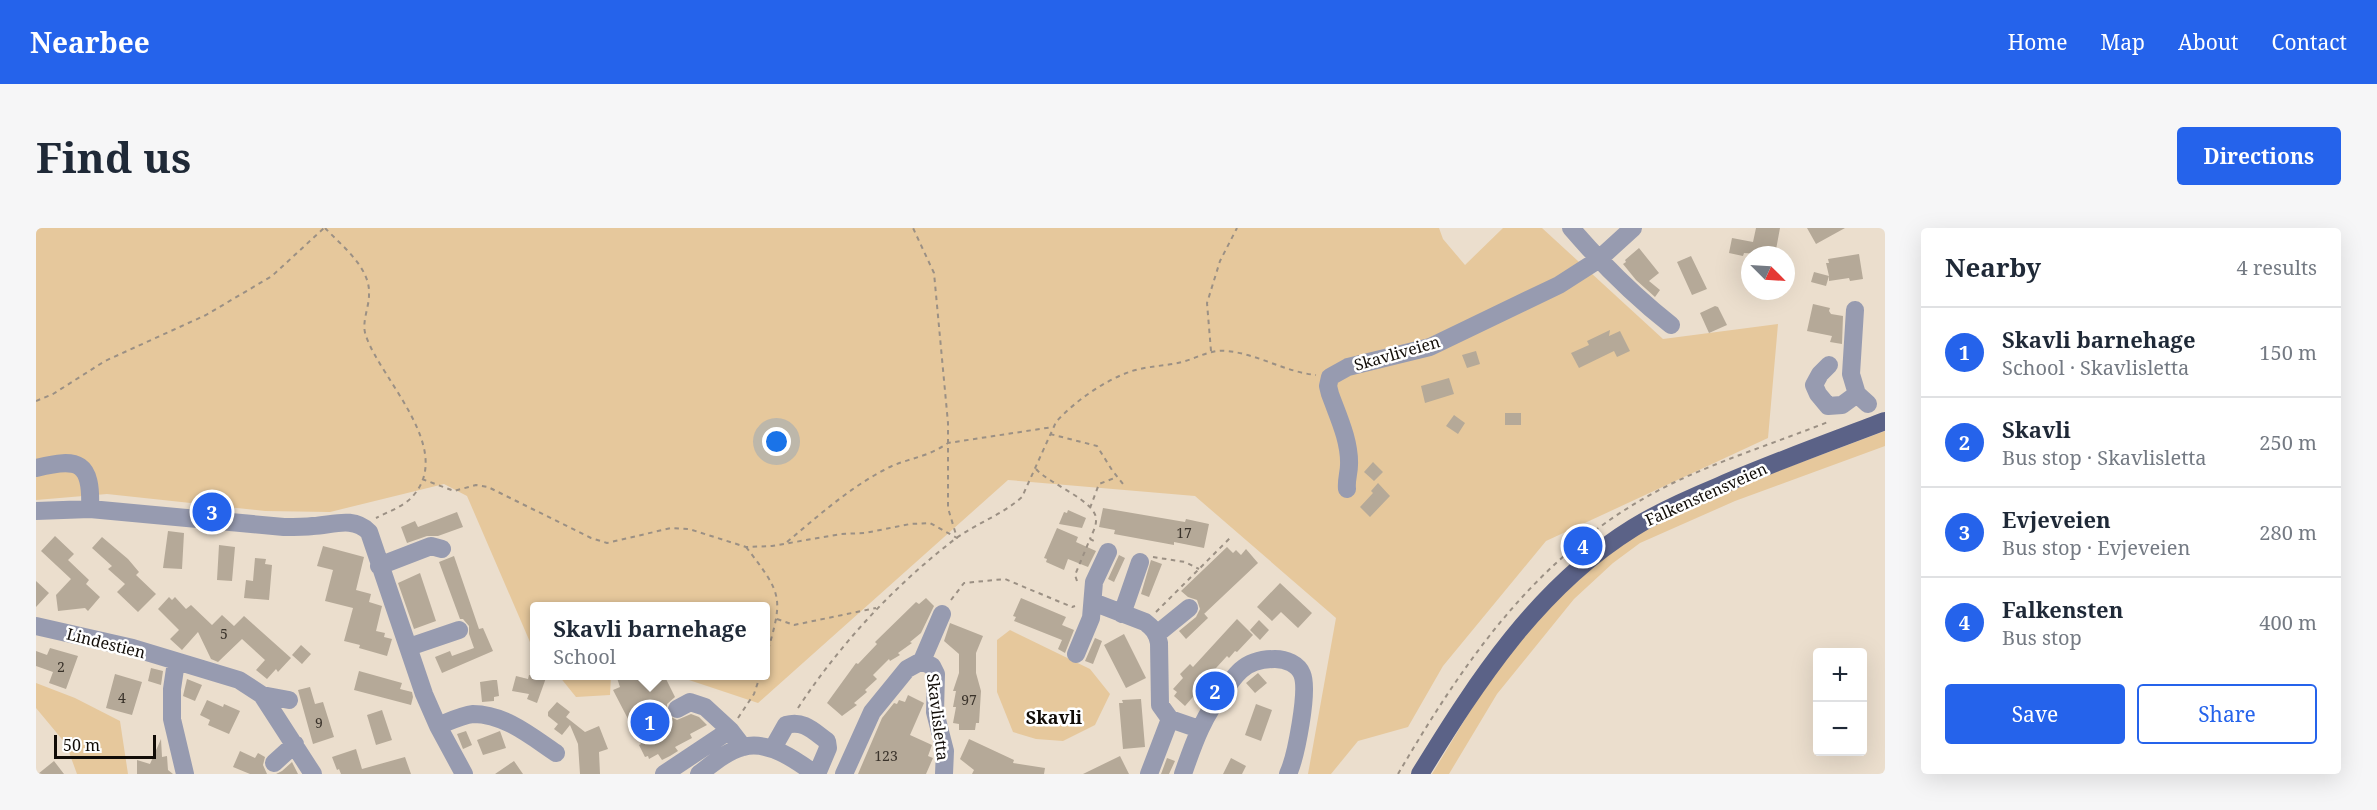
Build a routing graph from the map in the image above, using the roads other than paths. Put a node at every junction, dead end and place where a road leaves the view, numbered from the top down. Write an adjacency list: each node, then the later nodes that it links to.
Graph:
1 (1571, 228): 3 (street)
2 (1633, 228): 3 (street, Skavliveien)
3 (1598, 260): 5 (street); 9 (street, Skavliveien)
4 (1856, 310): 6 (street)
5 (1671, 325)
6 (1828, 365)
7 (1885, 421): 50 (main road, Falkenstensveien)
8 (36, 468): 10 (street)
9 (1347, 489)
10 (90, 509): 11 (street); 15 (street)
11 (36, 511)
12 (442, 549): 15 (street)
13 (1108, 552): 16 (street)
14 (1140, 562): 19 (street)
15 (379, 566): 23 (street)
16 (1093, 602): 19 (street); 24 (street)
17 (1189, 608): 21 (street)
18 (942, 614): 26 (street)
19 (1122, 614): 21 (street)
20 (36, 626): 25 (street, Lindestien)
21 (1153, 629): 30 (street)
22 (459, 630): 23 (street)
23 (409, 647): 31 (street)
24 (1076, 654)
25 (176, 662): 27 (street, Lindestien); 39 (street)
26 (921, 663): 45 (street, Skavlisletta); 46 (street, Skavlisletta)
27 (262, 695): 28 (street, Lindestien); 34 (street, Lindestien)
28 (289, 700)
29 (677, 709): 33 (street)
30 (1170, 718): 32 (street); 47 (street)
31 (438, 726): 37 (street); 41 (street)
32 (1199, 729): 48 (street); 49 (street)
33 (730, 730): 35 (street); 42 (street)
34 (295, 744): 38 (street); 40 (street, Lindestien)
35 (743, 747): 36 (street); 43 (street)
36 (773, 748): 44 (street); 44 (street)
37 (556, 753)
38 (274, 763)
39 (185, 774)
40 (313, 774)
41 (464, 774)
42 (664, 774)
43 (699, 774)
44 (816, 774)
45 (844, 774)
46 (944, 774)
47 (1149, 774)
48 (1183, 774)
49 (1288, 774)
50 (1420, 774)

